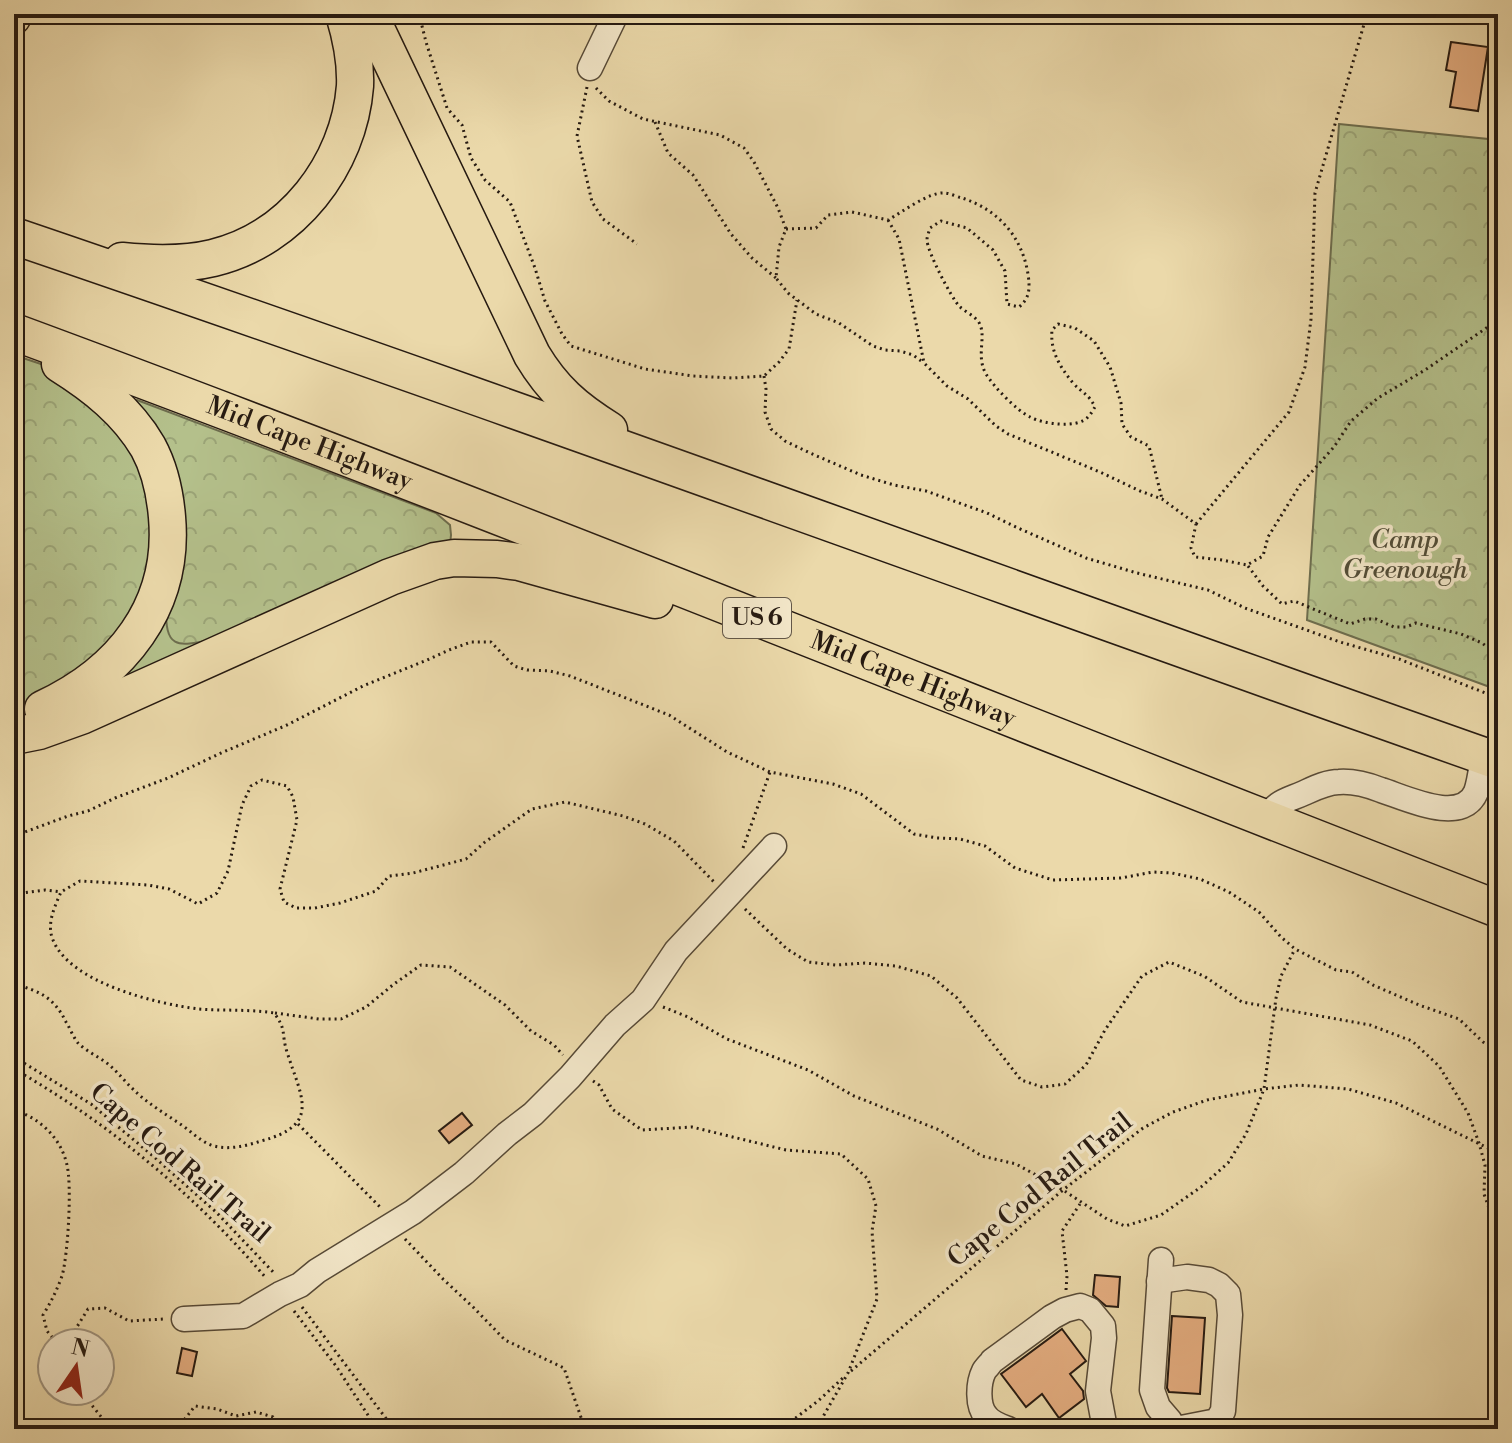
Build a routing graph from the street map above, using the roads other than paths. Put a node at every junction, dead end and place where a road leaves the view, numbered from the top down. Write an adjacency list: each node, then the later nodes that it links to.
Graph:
1 (344, 14): 6 (highway)
2 (369, 14): 8 (highway)
3 (616, 14): 4 (street)
4 (589, 74)
5 (14, 236): 6 (highway)
6 (71, 255): 8 (highway)
7 (14, 334): 9 (highway, Mid Cape Highway / US 6); 10 (highway)
8 (666, 464): 12 (highway)
9 (911, 678): 11 (highway); 13 (highway, Mid Cape Highway / US 6)
10 (14, 716)
11 (14, 736)
12 (1490, 758): 13 (street)
13 (1266, 820): 15 (highway, Mid Cape Highway / US 6)
14 (774, 846): 16 (street)
15 (1498, 909)
16 (184, 1319)
17 (1008, 1429): 18 (street)
18 (1105, 1429)
19 (1173, 1429): 19 (street)

